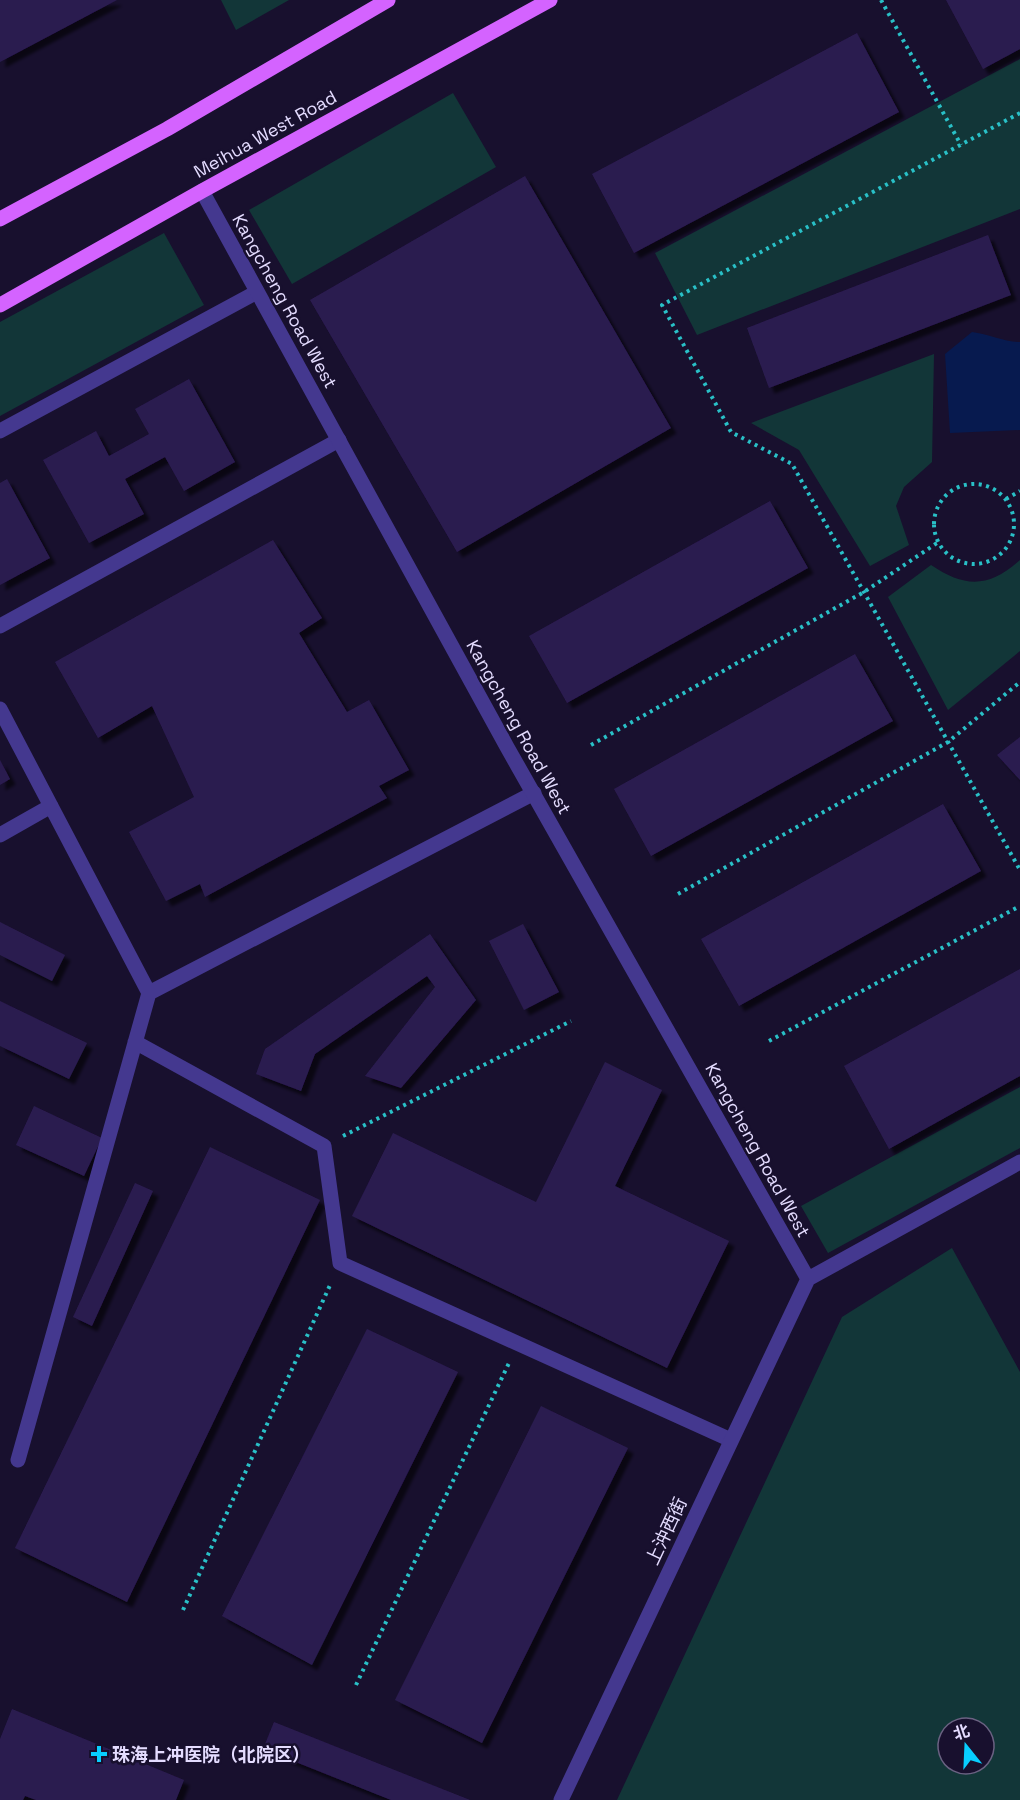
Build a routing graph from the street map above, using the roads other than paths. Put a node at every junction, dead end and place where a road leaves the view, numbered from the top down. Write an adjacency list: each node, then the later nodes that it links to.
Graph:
1 (388, 0): 4 (main road)
2 (550, 0): 3 (main road, Meihua West Road)
3 (202, 191): 5 (street, Kangcheng Road West); 6 (main road, Meihua West Road)
4 (0, 219)
5 (257, 292): 7 (street); 8 (street, Kangcheng Road West)
6 (0, 305)
7 (0, 431)
8 (339, 440): 9 (street); 11 (street, Kangcheng Road West)
9 (0, 626)
10 (0, 709): 12 (street)
11 (534, 793): 14 (street); 17 (street, Kangcheng Road West)
12 (51, 806): 13 (street); 14 (street)
13 (0, 835)
14 (149, 993): 15 (street)
15 (135, 1042): 18 (street); 19 (street)
16 (1020, 1162): 17 (street)
17 (808, 1279): 18 (street, 上沖西街)
18 (730, 1440): 20 (street, 上沖西街)
19 (18, 1460)
20 (561, 1800)

